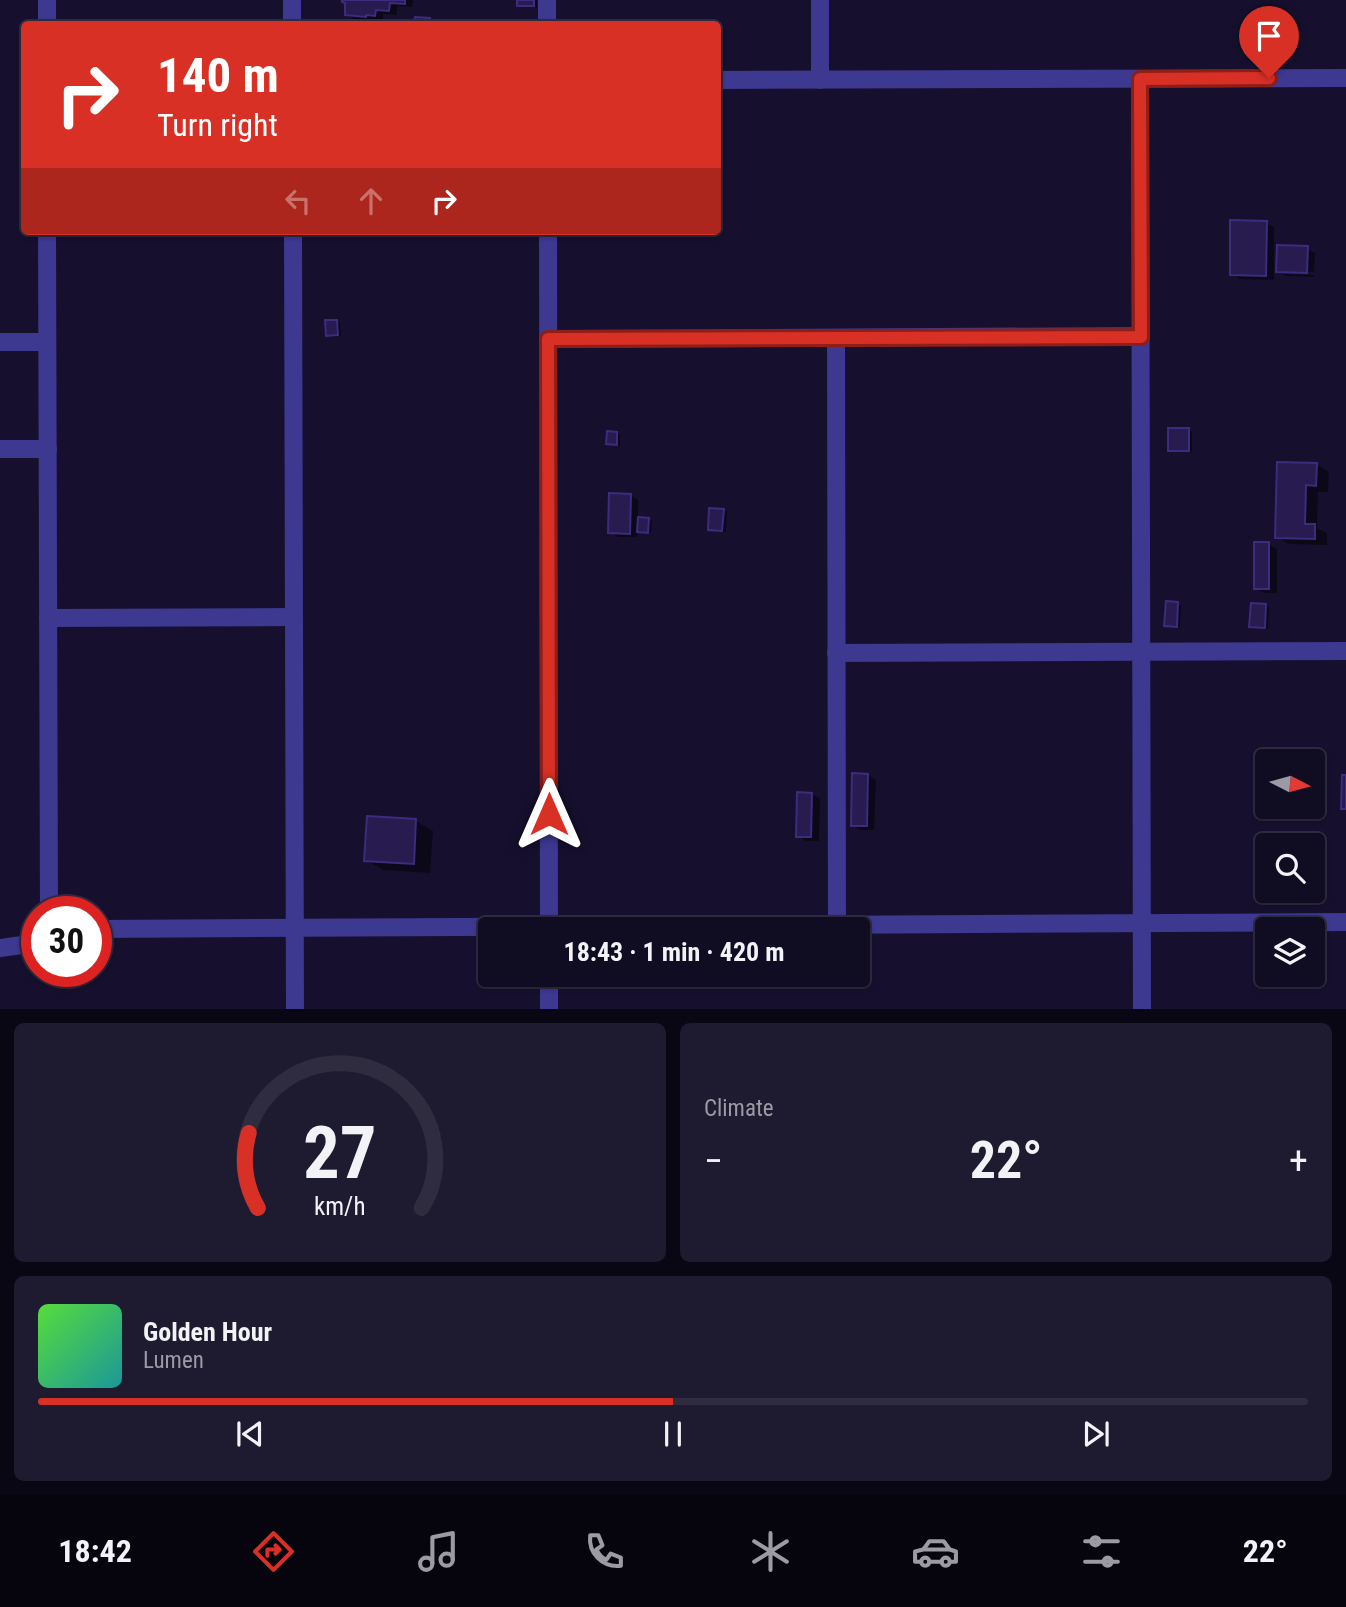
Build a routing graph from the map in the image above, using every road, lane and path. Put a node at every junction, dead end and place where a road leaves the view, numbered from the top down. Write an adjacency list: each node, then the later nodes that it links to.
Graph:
1 (47, 0): 5 (street)
2 (292, 0): 6 (street)
3 (547, 0): 7 (street)
4 (820, 0): 11 (street)
5 (47, 21)
6 (292, 21)
7 (547, 21)
8 (1346, 78): 9 (street)
9 (1140, 79): 11 (street); 15 (street)
10 (721, 80): 11 (street)
11 (820, 80)
12 (47, 235): 19 (street)
13 (293, 235): 22 (street)
14 (548, 235): 17 (street)
15 (1141, 337): 16 (street); 25 (street)
16 (836, 338): 17 (street); 26 (street)
17 (548, 339): 28 (street)
18 (0, 342): 19 (street)
19 (47, 342): 21 (street)
20 (0, 449): 21 (street)
21 (48, 449): 23 (street)
22 (294, 617): 23 (street); 33 (street)
23 (48, 618): 27 (street)
24 (1346, 651): 25 (street)
25 (1142, 652): 26 (street); 31 (street)
26 (836, 653): 29 (street)
27 (49, 896)
28 (549, 917)
29 (837, 917)
30 (1346, 922): 31 (street)
31 (1142, 923): 32 (street); 41 (street)
32 (870, 925)
33 (294, 928): 34 (street); 35 (street); 39 (street)
34 (478, 928)
35 (112, 929)
36 (21, 945): 37 (street)
37 (0, 948)
38 (549, 987): 40 (street)
39 (295, 1009)
40 (550, 1009)
41 (1142, 1009)

